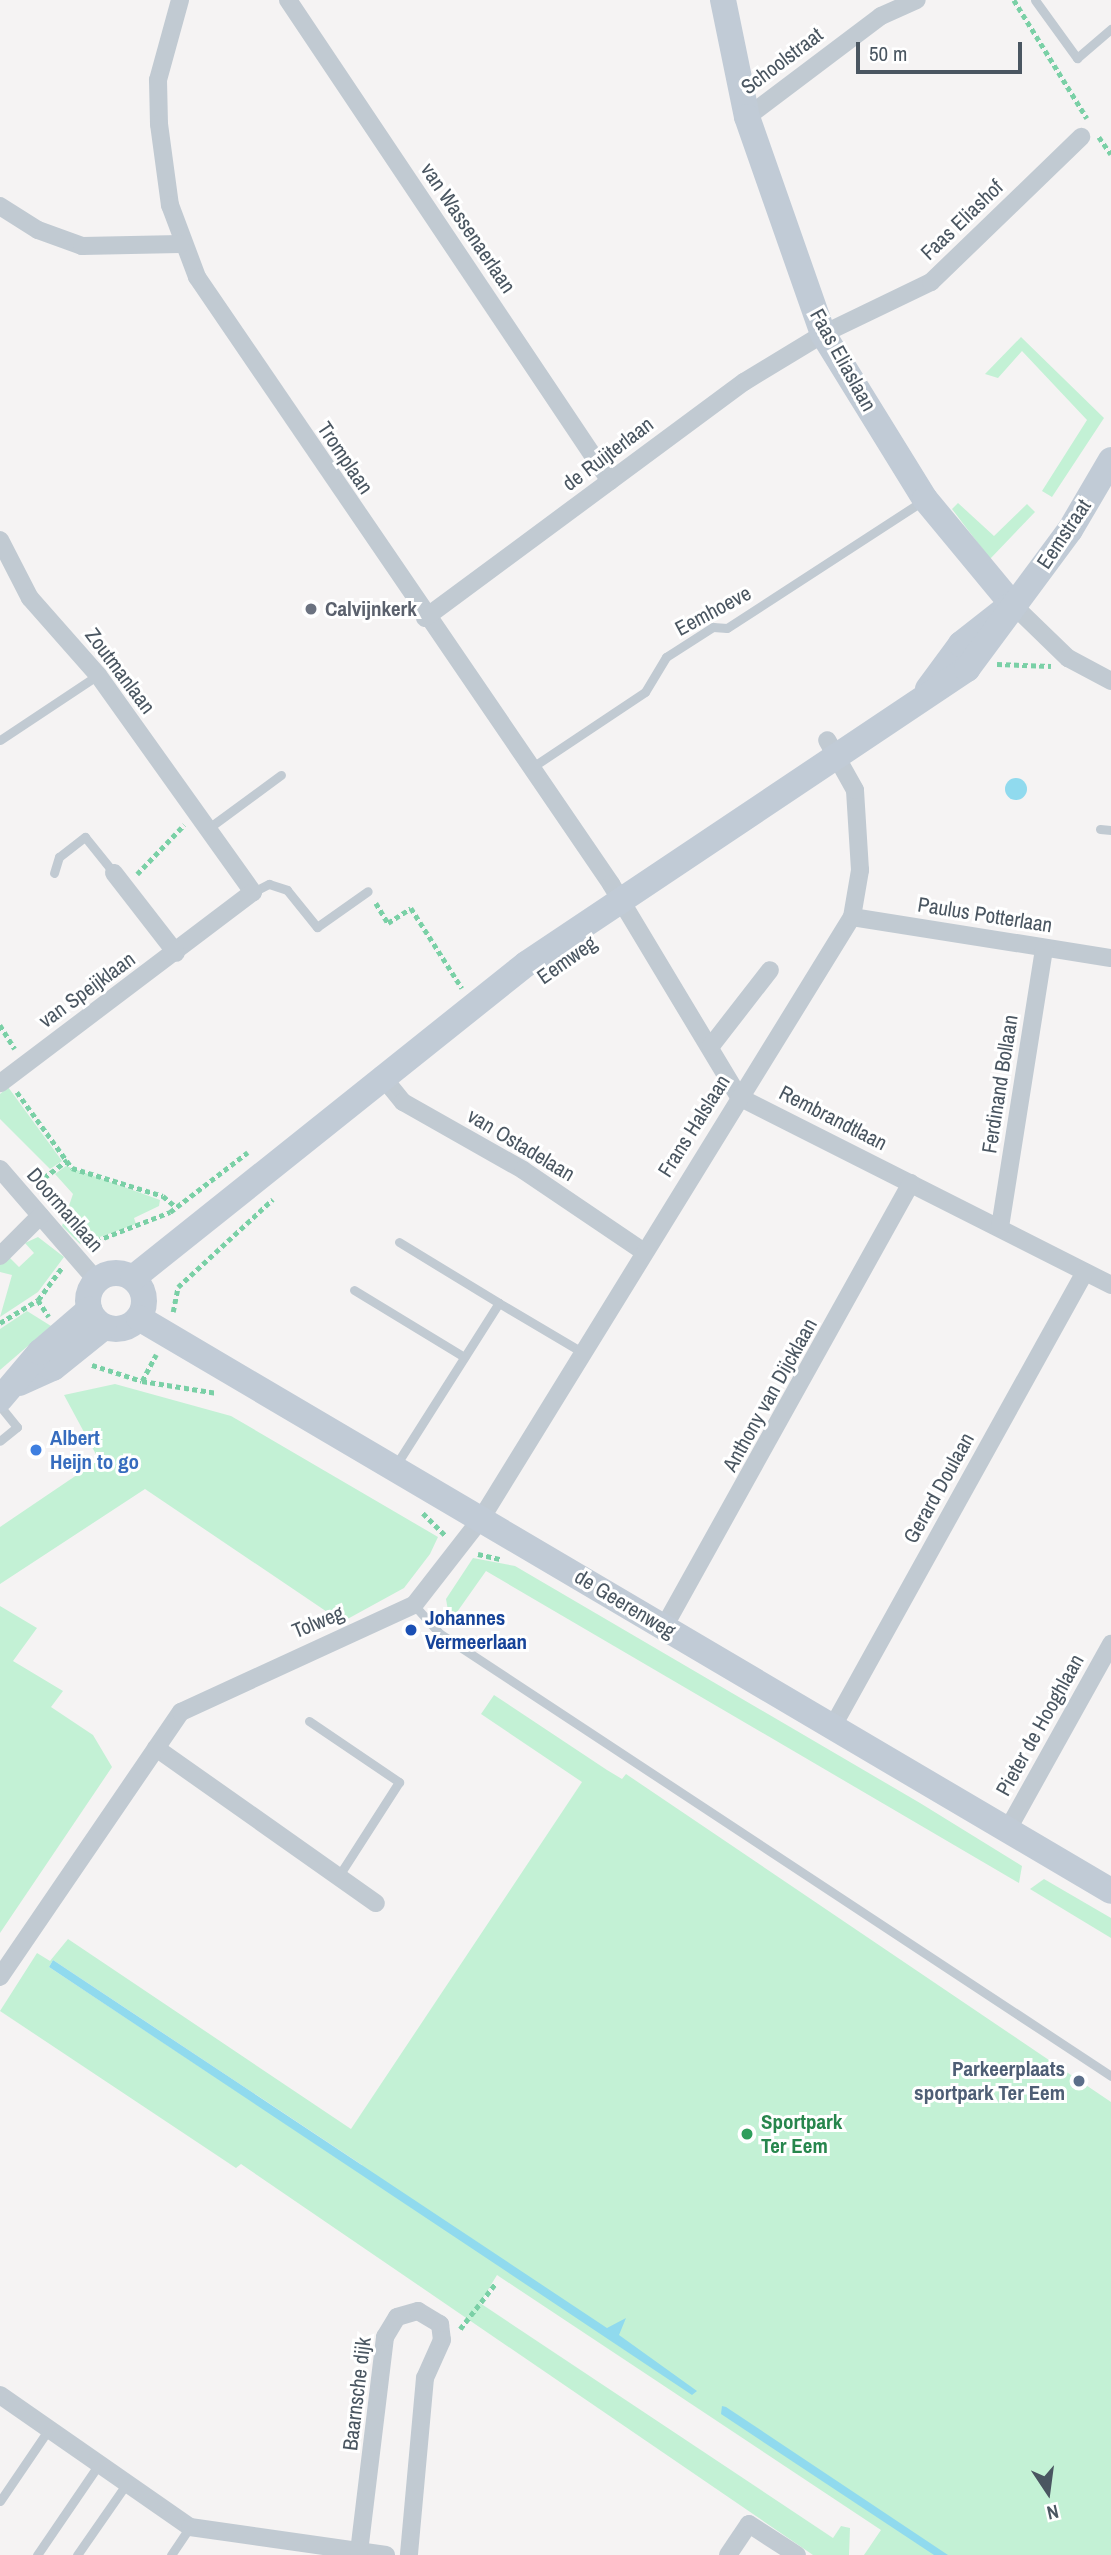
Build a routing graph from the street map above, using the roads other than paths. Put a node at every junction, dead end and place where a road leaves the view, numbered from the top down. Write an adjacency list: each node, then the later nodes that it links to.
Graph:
1 (180, 0): 10 (street, Tromplaan)
2 (288, 0): 13 (street, van Wassenaerlaan)
3 (723, 0): 7 (main road, Faas Eliaslaan)
4 (917, 0): 7 (street, Schoolstraat)
5 (1035, 0): 6 (lane)
6 (1111, 29)
7 (747, 117): 11 (main road, Faas Eliaslaan)
8 (1089, 130): 11 (street, Faas Eliashof)
9 (0, 206): 10 (street)
10 (180, 244): 17 (street, Tromplaan)
11 (823, 334): 13 (street, de Ruijterlaan); 14 (main road, Faas Eliaslaan)
12 (1111, 460): 16 (main road, Eemstraat)
13 (610, 481): 17 (street, de Ruijterlaan)
14 (925, 499): 16 (main road, Faas Eliaslaan); 23 (lane, Eemhoeve)
15 (0, 540): 18 (street, Zoutmanlaan)
16 (1012, 604): 19 (street); 20 (main road, Eemweg); 20 (main road, Eemweg)
17 (425, 618): 23 (street, Tromplaan)
18 (98, 676): 21 (lane); 26 (street, Zoutmanlaan)
19 (1111, 681)
20 (923, 696): 22 (main road, Eemweg)
21 (0, 740)
22 (832, 748): 32 (main road, Eemweg); 33 (street, Frans Halslaan)
23 (530, 768): 32 (street, Tromplaan)
24 (281, 775): 26 (lane)
25 (1100, 829): 27 (lane)
26 (206, 830): 31 (street)
27 (1111, 830)
28 (54, 873): 29 (lane)
29 (114, 873): 35 (street)
30 (368, 891): 31 (lane)
31 (253, 892): 35 (street, van Speijklaan)
32 (620, 900): 38 (street); 39 (main road, Eemweg)
33 (852, 917): 34 (street, Paulus Potterlaan); 41 (street, Frans Halslaan)
34 (1044, 948): 36 (street, Paulus Potterlaan); 45 (street, Ferdinand Bollaan)
35 (176, 953): 40 (street, van Speijklaan)
36 (1111, 958)
37 (770, 970): 38 (street)
38 (711, 1046): 41 (street)
39 (381, 1075): 47 (street, van Ostadelaan); 50 (main road, Eemweg)
40 (3, 1080)
41 (740, 1097): 43 (street, Rembrandtlaan); 47 (street, Frans Halslaan)
42 (0, 1169): 44 (street, Doormanlaan)
43 (911, 1183): 45 (street, Rembrandtlaan); 65 (street, Anthony van Dijcklaan)
44 (40, 1216): 48 (street); 51 (street, Doormanlaan)
45 (1000, 1227): 49 (street, Rembrandtlaan)
46 (398, 1242): 54 (lane)
47 (641, 1251): 57 (street, Frans Halslaan)
48 (0, 1256)
49 (1085, 1272): 52 (street, Rembrandtlaan); 68 (street, Gerard Doulaan)
50 (133, 1278): 51 (main road); 56 (main road)
51 (96, 1280): 55 (main road)
52 (1111, 1285)
53 (354, 1290): 58 (lane)
54 (499, 1303): 57 (lane); 58 (lane)
55 (97, 1318): 56 (main road); 59 (main road)
56 (139, 1318): 62 (main road, de Geerenweg)
57 (582, 1352): 63 (street, Frans Halslaan)
58 (464, 1357): 62 (lane)
59 (9, 1391)
60 (0, 1406): 61 (lane)
61 (0, 1441)
62 (394, 1468): 63 (main road, de Geerenweg)
63 (481, 1519): 64 (street, Tolweg); 65 (main road, de Geerenweg)
64 (414, 1605): 69 (street, Tolweg); 75 (lane)
65 (664, 1627): 68 (main road, de Geerenweg)
66 (1111, 1644): 70 (street, Pieter de Hooghlaan)
67 (309, 1721): 71 (lane)
68 (833, 1726): 70 (main road, de Geerenweg)
69 (156, 1748): 71 (street); 74 (street, Tolweg)
70 (1008, 1829): 72 (main road, de Geerenweg)
71 (338, 1877): 73 (street)
72 (1111, 1891)
73 (376, 1903)
74 (0, 1977)
75 (1111, 2076)
76 (0, 2395): 77 (street)
77 (49, 2429): 78 (street); 80 (lane)
78 (99, 2464): 79 (street); 83 (lane)
79 (127, 2483): 81 (street); 84 (lane)
80 (0, 2501)
81 (190, 2527): 82 (street); 85 (lane)
82 (359, 2552): 86 (street); 87 (street, Baarnsche dijk)
83 (37, 2555)
84 (77, 2555)
85 (171, 2555)
86 (386, 2555)
87 (408, 2555)
88 (728, 2555): 89 (street)
89 (797, 2555)

